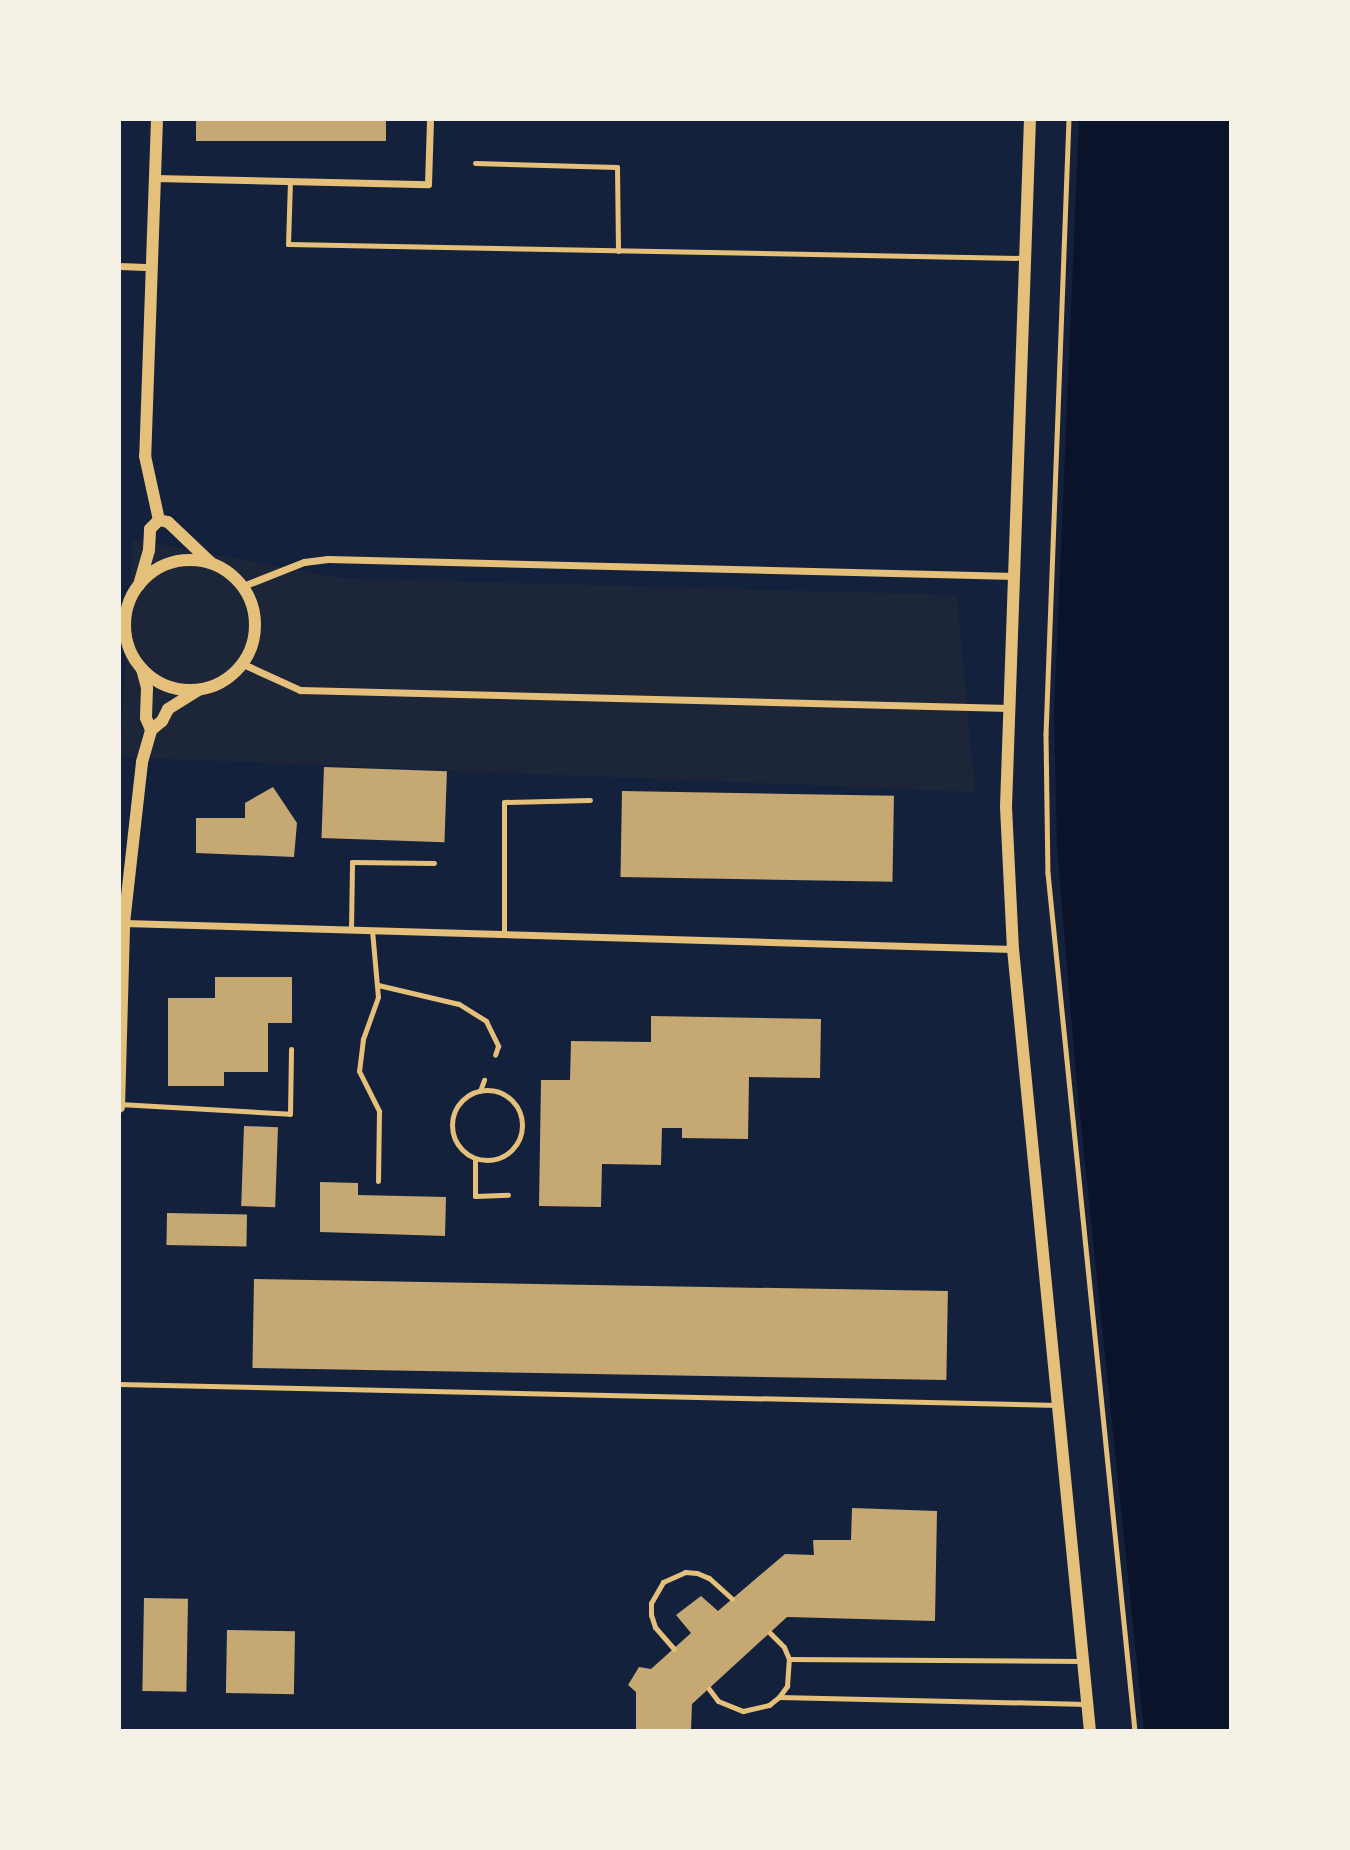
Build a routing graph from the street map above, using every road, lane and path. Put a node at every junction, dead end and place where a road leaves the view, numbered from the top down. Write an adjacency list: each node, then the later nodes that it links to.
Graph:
1 (157, 119): 6 (street)
2 (430, 119): 7 (street)
3 (1030, 119): 9 (street)
4 (1069, 119): 49 (path)
5 (475, 163): 8 (lane)
6 (155, 178): 7 (street); 11 (street)
7 (290, 181): 8 (lane)
8 (618, 251): 9 (lane)
9 (1024, 258): 14 (street)
10 (119, 266): 11 (street)
11 (152, 267): 12 (street)
12 (159, 520): 13 (street); 15 (street)
13 (211, 562): 15 (street); 16 (street)
14 (1016, 576): 16 (street); 20 (street)
15 (138, 586): 18 (street)
16 (243, 586): 17 (street)
17 (243, 664): 19 (street); 20 (street)
18 (141, 668): 19 (street); 21 (street)
19 (199, 690): 21 (street)
20 (1009, 708): 28 (street)
21 (150, 730): 24 (street)
22 (590, 800): 27 (lane)
23 (434, 863): 25 (lane)
24 (124, 923): 25 (street); 34 (street)
25 (351, 929): 26 (street)
26 (372, 930): 27 (street); 29 (lane)
27 (505, 934): 28 (street)
28 (1013, 949): 39 (street)
29 (378, 985): 31 (lane); 36 (lane)
30 (291, 1049): 34 (lane)
31 (495, 1055)
32 (484, 1080): 33 (lane)
33 (480, 1091): 35 (lane); 35 (lane)
34 (119, 1106)
35 (475, 1159): 37 (lane)
36 (378, 1181)
37 (508, 1195)
38 (119, 1384): 39 (lane)
39 (1058, 1405): 44 (street)
40 (732, 1599): 42 (lane)
41 (770, 1633): 43 (lane)
42 (674, 1649)
43 (789, 1660): 44 (lane); 46 (lane)
44 (1083, 1661): 47 (street)
45 (709, 1689): 46 (lane)
46 (779, 1697): 47 (lane)
47 (1087, 1704): 48 (street)
48 (1090, 1731)
49 (1135, 1731)

